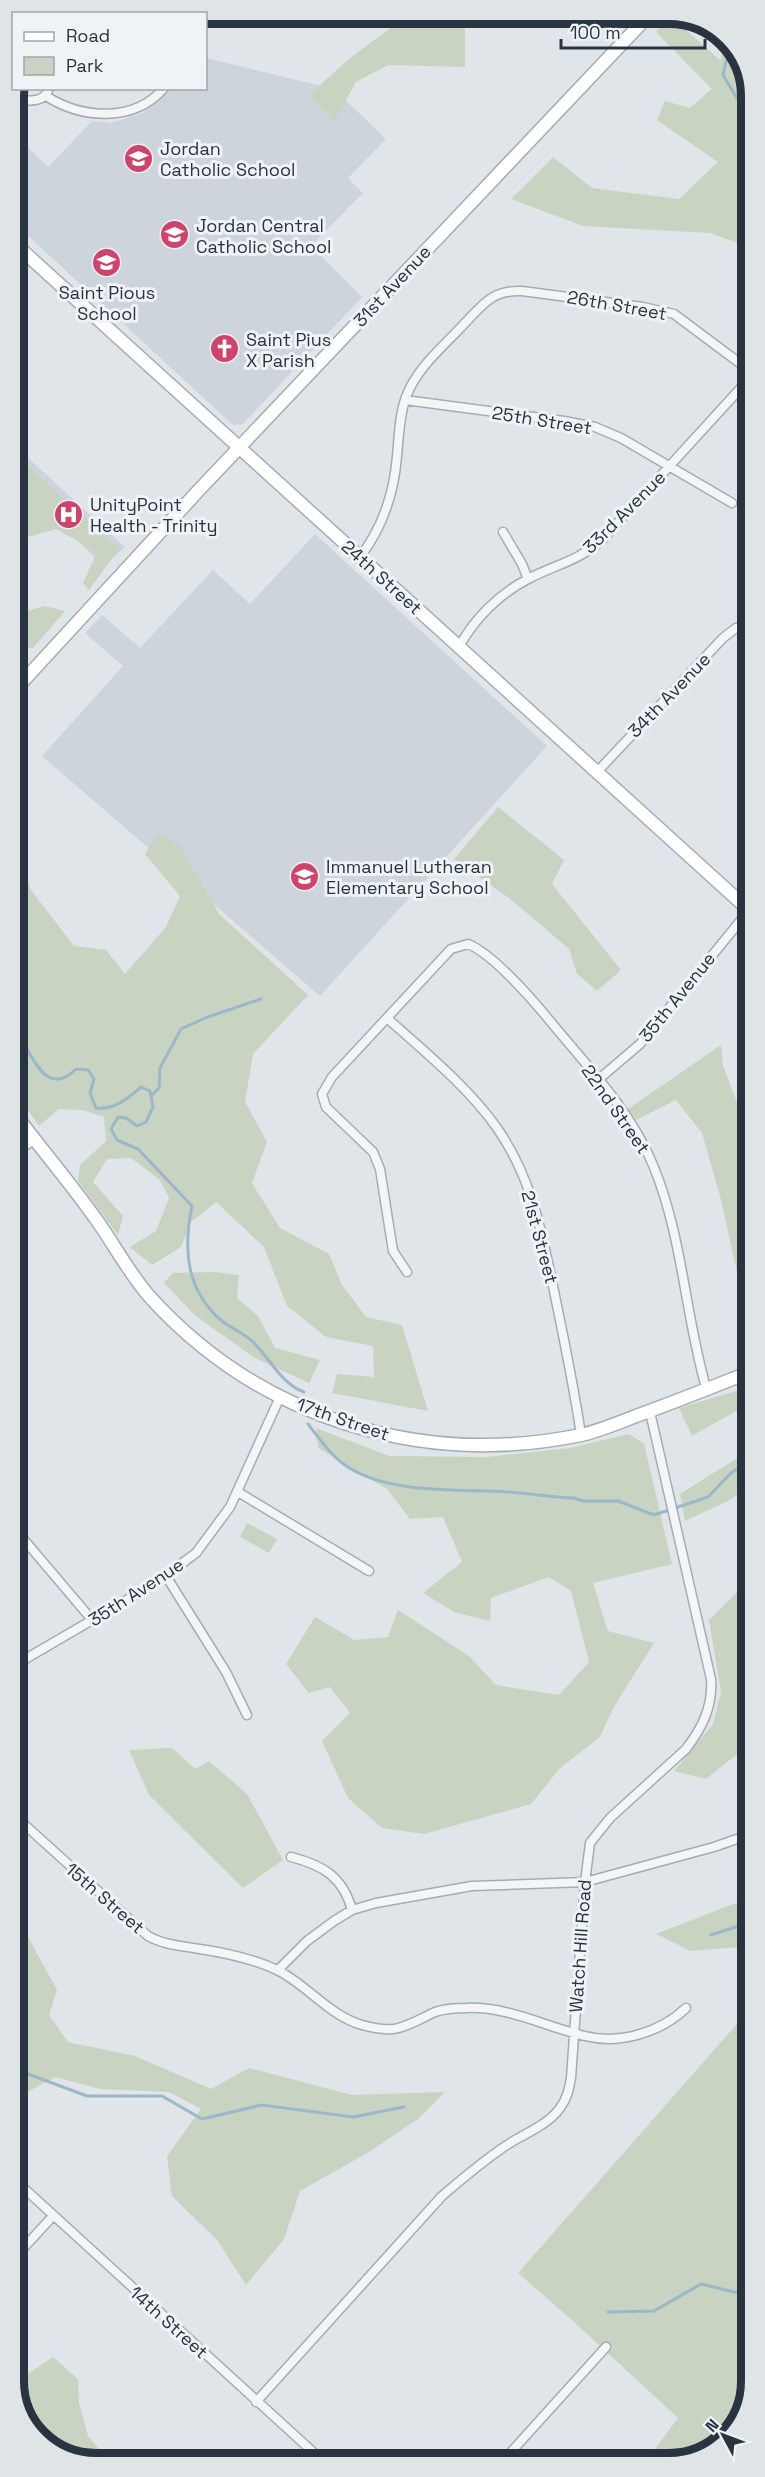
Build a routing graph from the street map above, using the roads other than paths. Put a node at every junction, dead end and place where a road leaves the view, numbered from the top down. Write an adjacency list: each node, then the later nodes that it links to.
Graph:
1 (641, 24): 9 (street, 31st Avenue)
2 (162, 90): 3 (street)
3 (48, 92): 4 (street)
4 (24, 101)
5 (24, 252): 9 (street, 24th Street)
6 (741, 364): 8 (street, 26th Street)
7 (741, 388): 10 (street, 33rd Avenue)
8 (405, 400): 10 (street, 25th Street); 13 (street)
9 (240, 448): 13 (street, 24th Street); 17 (street, 31st Avenue)
10 (669, 467): 11 (street, 25th Street); 14 (street, 33rd Avenue)
11 (732, 503)
12 (503, 532): 14 (street)
13 (360, 558): 16 (street, 24th Street)
14 (528, 579): 16 (street, 33rd Avenue)
15 (741, 628): 18 (street, 34th Avenue)
16 (459, 647): 18 (street, 24th Street)
17 (24, 680)
18 (597, 772): 19 (street, 24th Street)
19 (741, 903)
20 (741, 920): 22 (street, 35th Avenue)
21 (387, 1018): 22 (street, 22nd Street); 26 (street); 31 (street, 21st Street)
22 (598, 1079): 28 (street, 22nd Street)
23 (24, 1126): 24 (street, 17th Street)
24 (34, 1140): 25 (street); 29 (street, 17th Street)
25 (24, 1146)
26 (407, 1272)
27 (741, 1376): 28 (street, 17th Street)
28 (707, 1391): 30 (street, 17th Street)
29 (280, 1397): 31 (street, 17th Street); 32 (street, 35th Avenue)
30 (650, 1412): 31 (street, 17th Street); 42 (street, Watch Hill Road)
31 (581, 1435)
32 (238, 1492): 34 (street); 35 (street, 35th Avenue)
33 (24, 1540): 36 (street)
34 (369, 1571)
35 (165, 1576): 36 (street, 35th Avenue); 38 (street)
36 (93, 1621): 37 (street, 35th Avenue)
37 (24, 1660)
38 (247, 1715)
39 (24, 1823): 44 (street, 15th Street)
40 (741, 1838): 42 (street)
41 (291, 1857): 43 (street)
42 (585, 1882): 43 (street); 46 (street, Watch Hill Road)
43 (352, 1910): 44 (street)
44 (278, 1970): 46 (street, 15th Street)
45 (686, 2008): 46 (street, 15th Street)
46 (574, 2032): 51 (street, Watch Hill Road)
47 (24, 2189): 48 (street, 14th Street)
48 (53, 2216): 49 (street); 51 (street, 14th Street)
49 (24, 2247)
50 (606, 2347): 53 (street)
51 (256, 2402): 52 (street, 14th Street)
52 (314, 2453)
53 (510, 2453)

